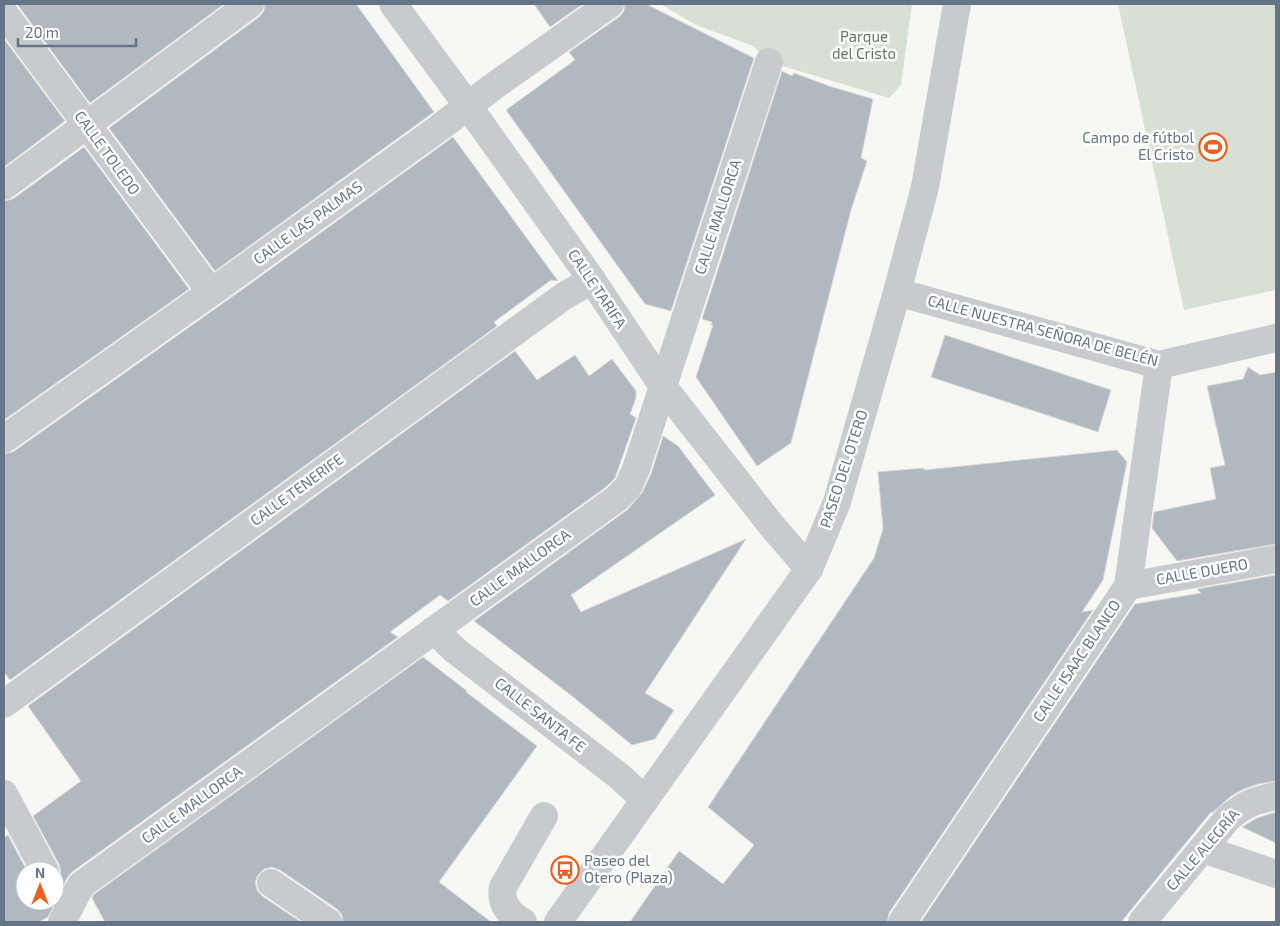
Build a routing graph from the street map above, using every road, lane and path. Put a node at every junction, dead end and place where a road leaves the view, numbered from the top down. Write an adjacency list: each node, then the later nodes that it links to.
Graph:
1 (250, 4): 8 (street)
2 (393, 4): 7 (street, CALLE TARIFA)
3 (610, 4): 7 (street, CALLE LAS PALMAS)
4 (958, 4): 12 (street, PASEO DEL OTERO)
5 (4, 13): 8 (street, CALLE TOLEDO)
6 (769, 62): 15 (street, CALLE MALLORCA)
7 (468, 106): 10 (street, CALLE TARIFA); 11 (street, CALLE LAS PALMAS)
8 (87, 125): 9 (street); 11 (street, CALLE TOLEDO)
9 (4, 186)
10 (592, 280): 15 (street, CALLE TARIFA); 21 (street, CALLE TENERIFE)
11 (211, 292): 16 (street, CALLE LAS PALMAS)
12 (897, 292): 14 (street, CALLE NUESTRA SEÑORA DE BELÉN); 18 (street, PASEO DEL OTERO)
13 (1276, 338): 14 (street, CALLE NUESTRA SEÑORA DE BELÉN)
14 (1159, 365): 19 (street, CALLE ISAAC BLANCO)
15 (664, 388): 18 (street, CALLE TARIFA); 20 (street, CALLE MALLORCA)
16 (4, 439)
17 (1276, 559): 19 (street, CALLE DUERO)
18 (809, 569): 24 (street, PASEO DEL OTERO)
19 (1128, 586): 34 (street, CALLE ISAAC BLANCO)
20 (434, 630): 24 (street, CALLE SANTA FE); 30 (street, CALLE MALLORCA)
21 (4, 704)
22 (4, 794): 27 (street)
23 (1276, 796): 26 (street, CALLE ALEGRÍA)
24 (645, 800): 33 (street, PASEO DEL OTERO)
25 (544, 816): 32 (street)
26 (1203, 849): 28 (street); 35 (street, CALLE ALEGRÍA)
27 (40, 861)
28 (1276, 874)
29 (271, 883): 31 (street)
30 (64, 912)
31 (328, 922)
32 (523, 922)
33 (558, 922)
34 (902, 922)
35 (1142, 922)

